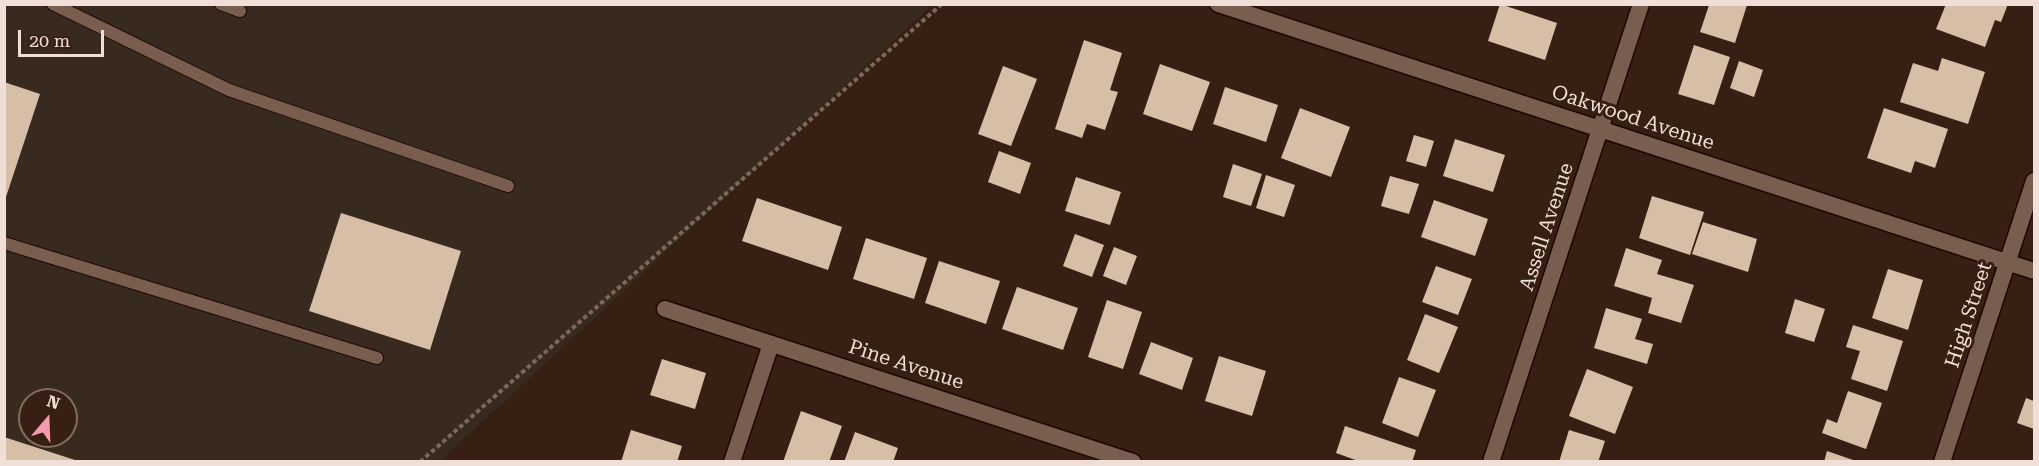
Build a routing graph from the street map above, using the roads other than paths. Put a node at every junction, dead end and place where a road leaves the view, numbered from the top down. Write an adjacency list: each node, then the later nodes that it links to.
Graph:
1 (53, 4): 8 (lane)
2 (221, 4): 5 (lane)
3 (1218, 4): 6 (street, Oakwood Avenue)
4 (1641, 4): 6 (street, Assell Avenue)
5 (240, 11)
6 (1601, 129): 10 (street, Oakwood Avenue); 17 (street, Assell Avenue)
7 (2034, 181): 10 (street, High Street)
8 (508, 186)
9 (4, 243): 14 (lane)
10 (2008, 262): 11 (street, Oakwood Avenue); 18 (street, High Street)
11 (2034, 271)
12 (665, 309): 13 (street, Pine Avenue)
13 (771, 344): 15 (street, Pine Avenue); 16 (street)
14 (377, 358)
15 (1123, 460)
16 (732, 462)
17 (1491, 462)
18 (1942, 462)

